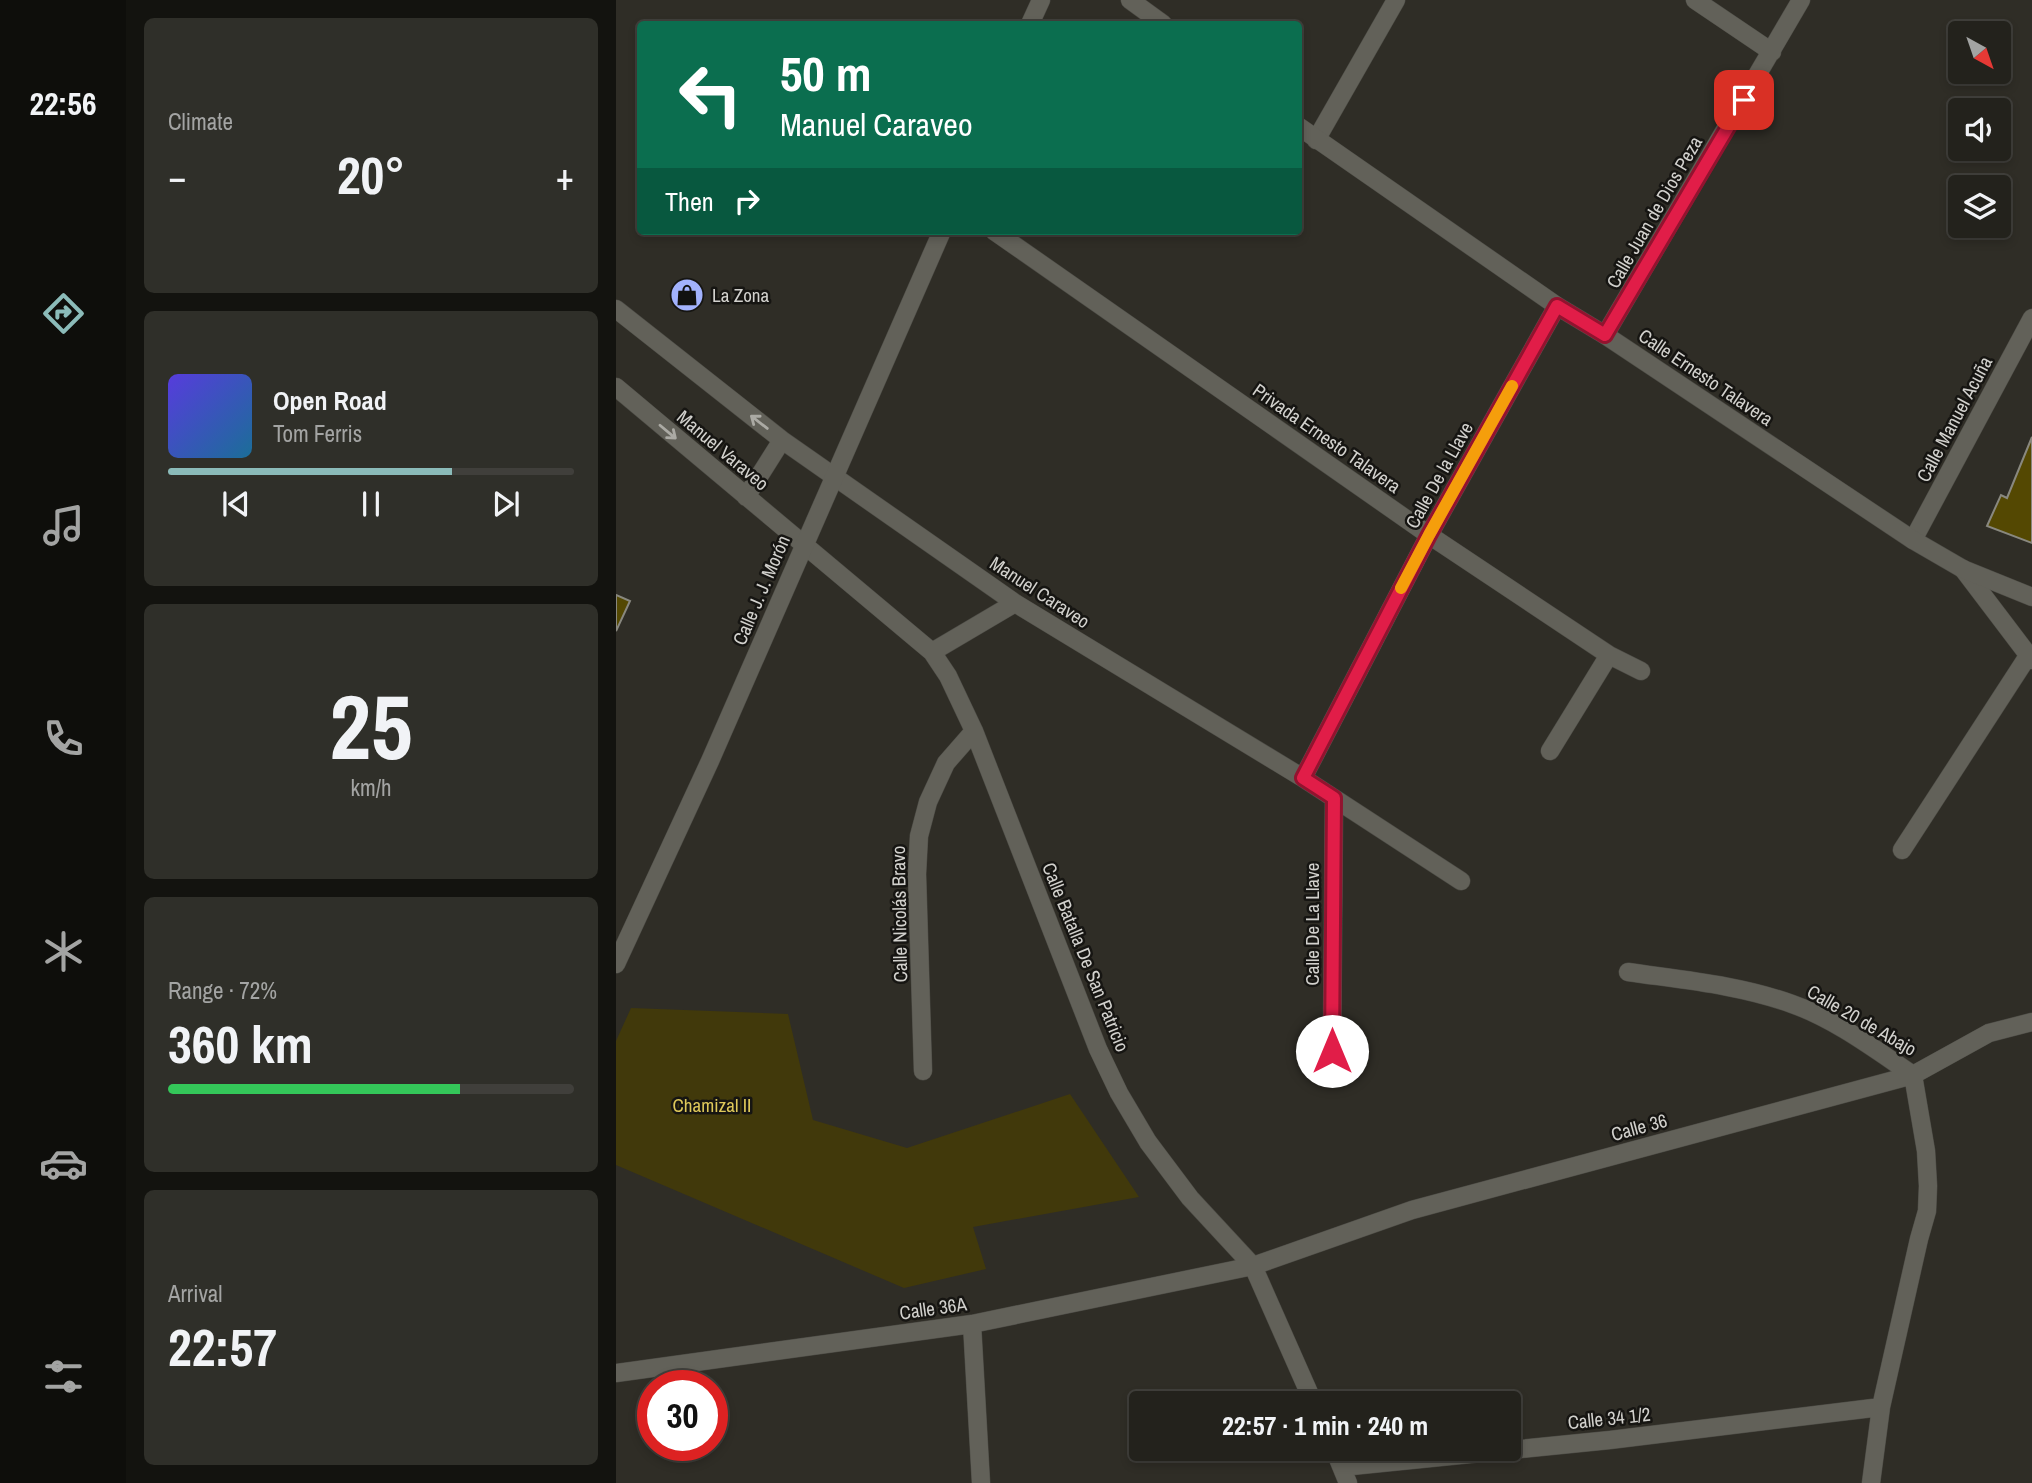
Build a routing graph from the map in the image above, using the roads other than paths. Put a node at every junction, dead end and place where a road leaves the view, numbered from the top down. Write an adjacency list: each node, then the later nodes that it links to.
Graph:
1 (1041, 0): 6 (street)
2 (1130, 0): 7 (street)
3 (1396, 0): 10 (street)
4 (1695, 0): 8 (street)
5 (1801, 0): 8 (street, Calle Juan de Dios Peza)
6 (1031, 21)
7 (1159, 21)
8 (1772, 52): 16 (street, Calle Juan de Dios Peza)
9 (1302, 129): 10 (street, Calle Ernesto Talavera)
10 (1316, 139): 13 (street, Calle Ernesto Talavera)
11 (940, 235): 19 (street, Calle J. J. Morón)
12 (1000, 235): 21 (street, Privada Ernesto Talavera)
13 (1557, 306): 16 (street, Calle Ernesto Talavera); 21 (street, Calle De la Llave)
14 (616, 309): 18 (street, Manuel Caraveo, one-way to 14)
15 (2032, 318): 22 (street, Calle Manuel Acuña)
16 (1605, 335): 22 (street, Calle Ernesto Talavera)
17 (616, 387): 20 (street, Manuel Varaveo, one-way to 20)
18 (782, 440): 19 (street, Manuel Caraveo); 20 (street)
19 (834, 477): 23 (street, Calle J. J. Morón); 26 (street, Manuel Caraveo)
20 (746, 497): 23 (street, Manuel Varaveo)
21 (1429, 535): 28 (street, Privada Ernesto Talavera); 33 (street, Calle De la Llave)
22 (1913, 540): 24 (street, Calle Ernesto Talavera)
23 (803, 544): 27 (street, Calle Batalla De San Patricio); 37 (street, Calle J. J. Morón)
24 (1963, 569): 25 (street, Calle Ernesto Talavera); 29 (street)
25 (2032, 597)
26 (1015, 603): 27 (street); 33 (street, Manuel Caraveo)
27 (932, 652): 31 (street, Calle Batalla De San Patricio)
28 (1609, 655): 30 (street, Privada Ernesto Talavera); 32 (street)
29 (2030, 658): 35 (street)
30 (1641, 671)
31 (974, 731): 41 (street, Calle Nicolás Bravo); 43 (street, Calle Batalla De San Patricio)
32 (1550, 751)
33 (1303, 778): 34 (street, Manuel Caraveo)
34 (1334, 798): 36 (street, Manuel Caraveo); 40 (street, Calle De La Llave)
35 (1902, 850)
36 (1461, 881)
37 (616, 964)
38 (1628, 972): 42 (street, Calle 20 de Abajo)
39 (2032, 1022): 42 (street, Calle 36)
40 (1332, 1051)
41 (923, 1071)
42 (1913, 1075): 43 (street, Calle 36); 47 (street, Calle 20 de Abajo)
43 (1253, 1266): 44 (street, Calle 36A); 46 (street, Calle Batalla De San Patricio)
44 (972, 1324): 45 (street, Calle 36A); 49 (street)
45 (616, 1373)
46 (1308, 1391)
47 (1881, 1407): 48 (street, Calle 34 1/2); 50 (street, Calle 20 de Abajo)
48 (1345, 1475)
49 (981, 1483)
50 (1871, 1483)

